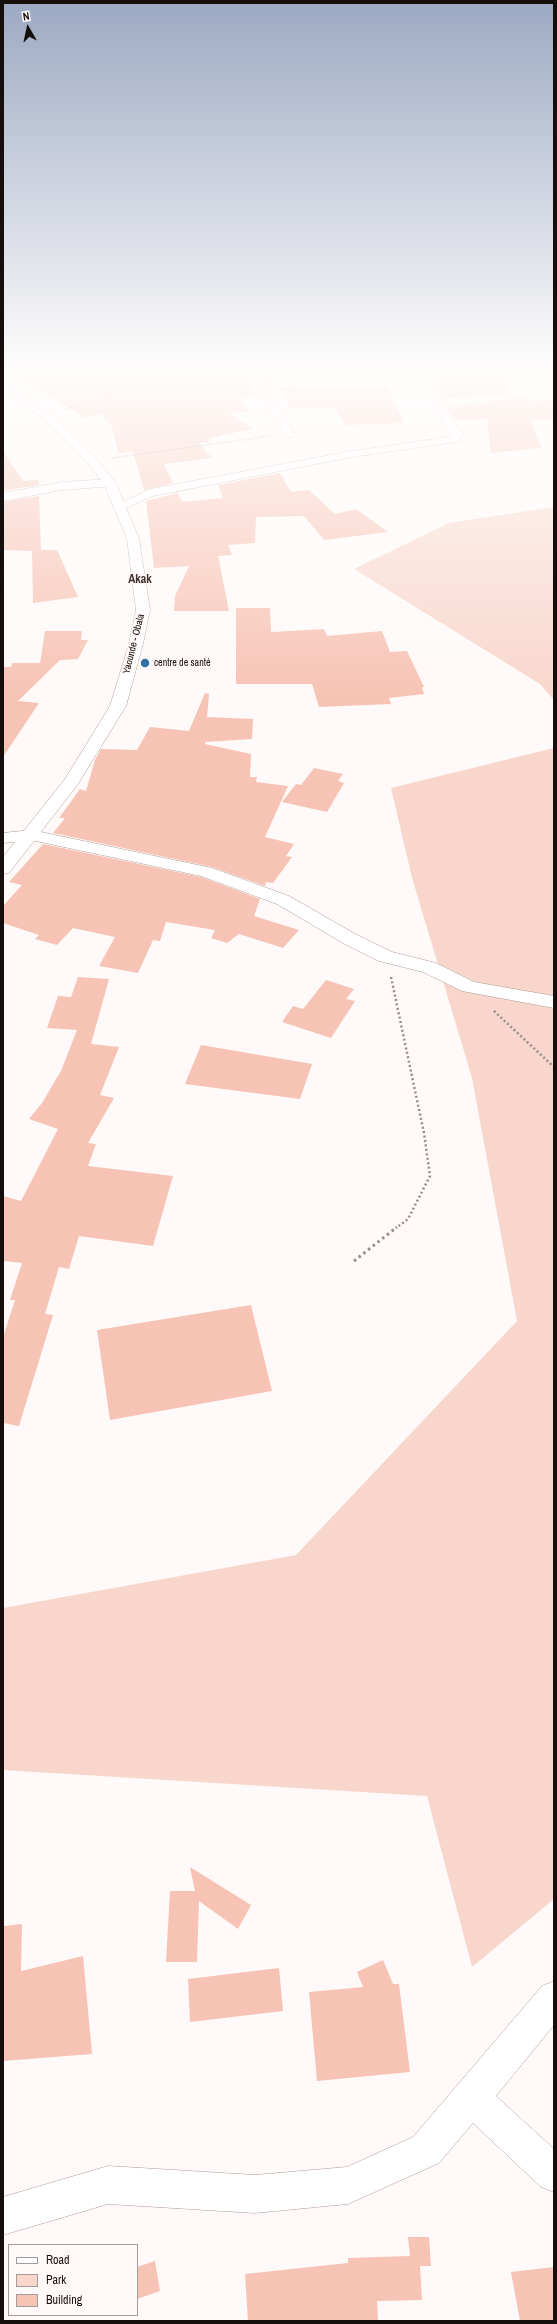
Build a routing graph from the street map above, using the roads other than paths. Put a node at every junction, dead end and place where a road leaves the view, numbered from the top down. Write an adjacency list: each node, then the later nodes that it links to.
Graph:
1 (108, 480): 3 (main road, Yaounde - Obala)
2 (215, 480): 5 (main road)
3 (110, 483): 4 (main road); 5 (main road, Yaounde - Obala)
4 (3, 497)
5 (121, 506): 6 (main road, Yaounde - Obala)
6 (32, 835): 7 (main road); 8 (main road, Yaounde - Obala); 9 (main road)
7 (3, 838)
8 (3, 869)
9 (554, 1002)
10 (554, 1998): 11 (main road)
11 (471, 2097): 12 (main road); 13 (main road)
12 (554, 2174)
13 (3, 2216)

